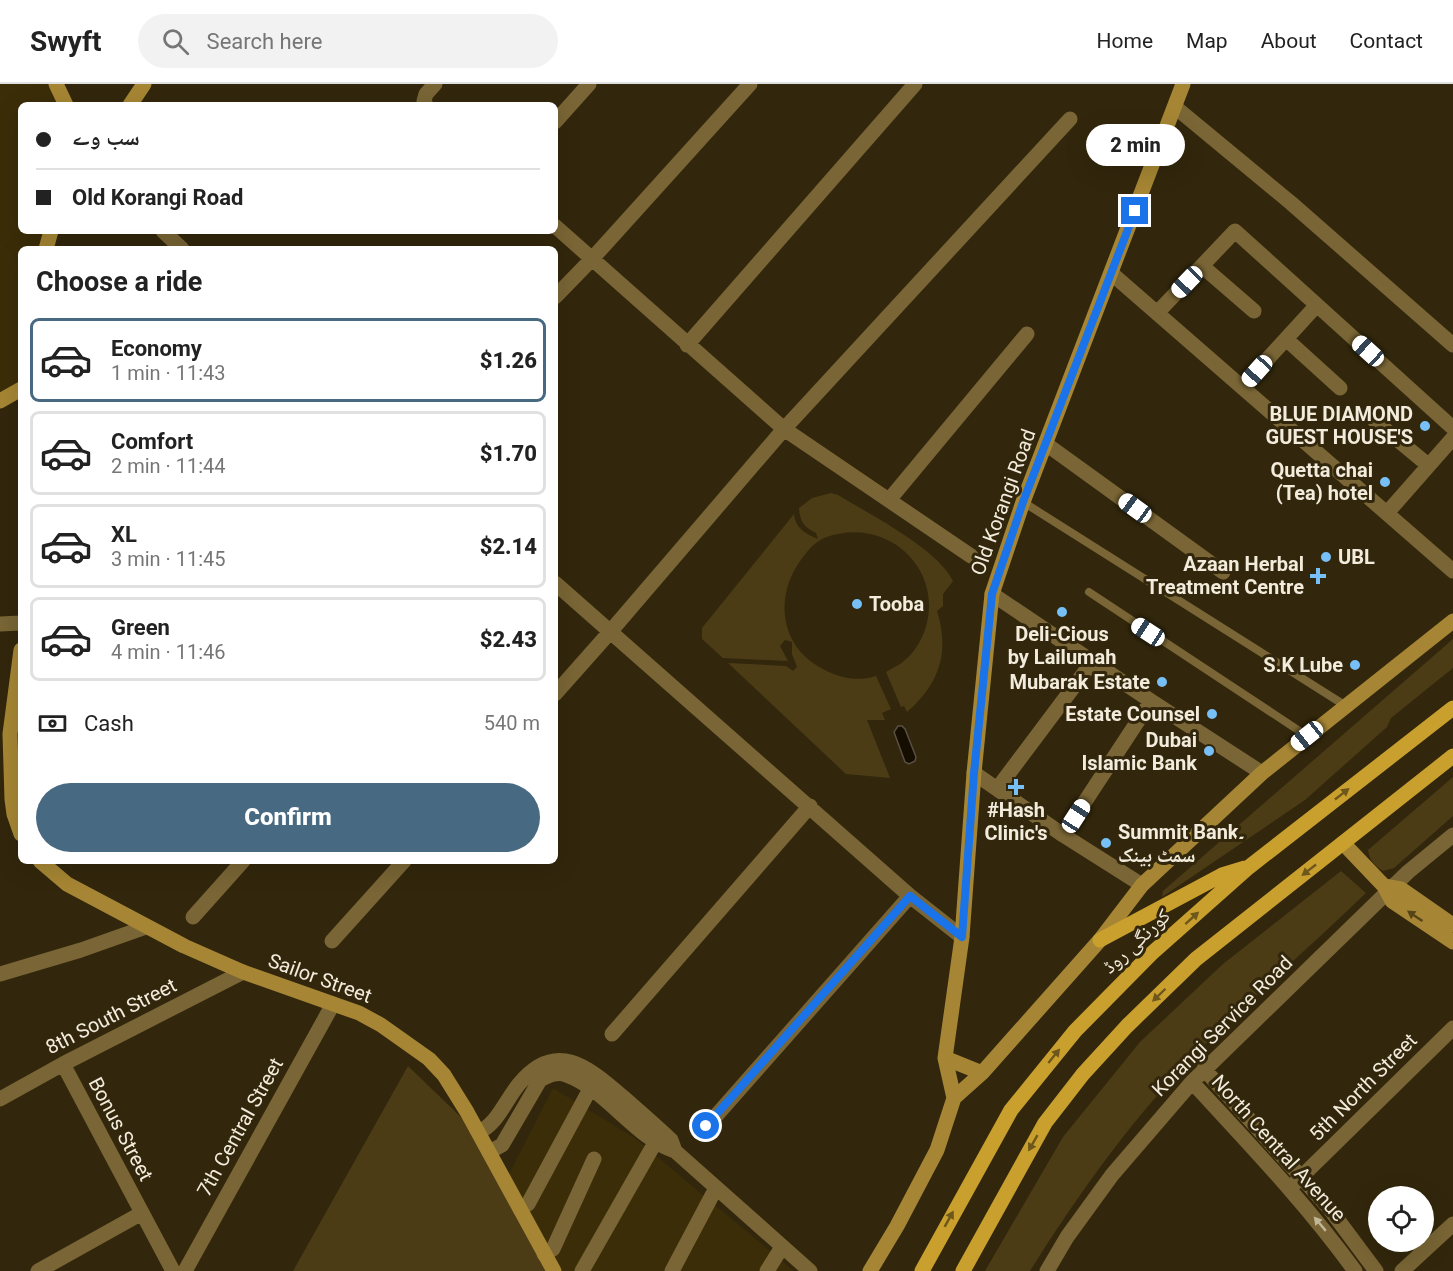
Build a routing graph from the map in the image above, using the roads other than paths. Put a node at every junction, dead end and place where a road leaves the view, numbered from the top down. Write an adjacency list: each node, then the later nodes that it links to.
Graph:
1 (56, 84): 8 (street)
2 (144, 84): 9 (street)
3 (435, 84): 10 (street)
4 (589, 84): 12 (street)
5 (750, 84): 17 (street)
6 (915, 84): 26 (street)
7 (1183, 84): 11 (street, Old Korangi Road)
8 (65, 102)
9 (132, 102)
10 (425, 102)
11 (1175, 107): 19 (street, Old Korangi Road); 27 (street)
12 (558, 119)
13 (1070, 119): 34 (street)
14 (558, 229): 17 (street)
15 (166, 234): 16 (street)
16 (179, 246)
17 (591, 260): 20 (street); 26 (street)
18 (1202, 266): 21 (street); 22 (street); 23 (street)
19 (1111, 273): 23 (street); 36 (street, Old Korangi Road)
20 (558, 294)
21 (1316, 306): 25 (street); 33 (street)
22 (1254, 311)
23 (1157, 313): 28 (street)
24 (1027, 334): 38 (street)
25 (1286, 339): 28 (street); 29 (street)
26 (687, 345): 34 (street)
27 (1453, 345)
28 (1242, 387): 40 (street)
29 (1340, 388)
30 (18, 391): 31 (street)
31 (0, 400)
32 (1375, 421): 37 (street)
33 (1453, 428)
34 (784, 429): 38 (street); 50 (street)
35 (1453, 438): 37 (street)
36 (1046, 444): 39 (street, Old Korangi Road); 43 (street)
37 (1428, 465): 40 (street)
38 (889, 500): 41 (street)
39 (1023, 502): 46 (street, Old Korangi Road); 55 (lane)
40 (1387, 513): 42 (street)
41 (971, 556)
42 (1453, 571)
43 (1223, 572)
44 (558, 587): 50 (street)
45 (1089, 592): 58 (lane)
46 (992, 594): 51 (street); 61 (street, Old Korangi Road)
47 (1453, 621): 55 (street)
48 (18, 623): 49 (street)
49 (0, 624)
50 (610, 632): 53 (street); 64 (street)
51 (1093, 661): 54 (street); 62 (street)
52 (18, 666): 57 (street)
53 (558, 691)
54 (1151, 701): 60 (street); 66 (street)
55 (1346, 706): 58 (street)
56 (1453, 708): 72 (main road, کورنگی روڈ, one-way to 56)
57 (5, 736): 63 (street)
58 (1307, 736): 60 (street)
59 (1453, 756): 68 (main road)
60 (1262, 772): 73 (street)
61 (974, 773): 62 (street); 79 (street, Old Korangi Road)
62 (997, 789): 66 (street)
63 (6, 801): 65 (street)
64 (810, 806): 75 (street); 87 (street)
65 (18, 825)
66 (1063, 835): 73 (street)
67 (1453, 836): 74 (street, Korangi Service Road)
68 (1343, 843): 74 (street); 120 (main road, one-way to 120)
69 (44, 864): 78 (street, Sailor Street)
70 (240, 864): 76 (street)
71 (401, 864): 81 (street)
72 (1249, 867): 80 (main road); 119 (main road, کورنگی روڈ, one-way to 72)
73 (1142, 885): 80 (street)
74 (1388, 889): 77 (street); 82 (street, one-way to 74); 90 (street, Korangi Service Road)
75 (910, 896): 79 (street); 96 (street)
76 (193, 917)
77 (1453, 925)
78 (146, 927): 83 (street, Sailor Street); 84 (street)
79 (962, 937): 88 (street, Old Korangi Road)
80 (1100, 940): 91 (street)
81 (332, 941)
82 (1453, 942)
83 (243, 972): 85 (street, Sailor Street); 89 (street, 8th South Street)
84 (0, 974)
85 (333, 1004): 97 (street, Sailor Street); 112 (street, 7th Central Street)
86 (1453, 1028): 102 (street, 5th North Street)
87 (612, 1034)
88 (945, 1058): 91 (street); 94 (street, Old Korangi Road)
89 (63, 1064): 95 (street, 8th South Street); 106 (street, Bonus Street)
90 (1204, 1069): 92 (street, Korangi Service Road); 102 (street, North Central Avenue)
91 (982, 1073): 94 (street)
92 (1192, 1082): 104 (street, North Central Avenue); 121 (street, Korangi Service Road)
93 (590, 1089): 98 (street); 100 (street); 105 (street)
94 (954, 1098): 118 (street)
95 (0, 1099)
96 (706, 1126)
97 (479, 1132): 99 (street); 100 (street, Sailor Street)
98 (656, 1141): 99 (street); 114 (street)
99 (675, 1151): 103 (street)
100 (489, 1152): 105 (street, Sailor Street)
101 (594, 1159): 109 (street)
102 (1301, 1177): 104 (street, 5th North Street); 123 (street, North Central Avenue)
103 (716, 1188): 108 (street); 115 (street)
104 (1290, 1188): 122 (street, North Central Avenue, one-way to 104)
105 (520, 1209): 109 (street, Sailor Street)
106 (142, 1213): 110 (street, Bonus Street); 111 (street, Bonus Street)
107 (1453, 1224): 124 (street)
108 (782, 1247): 116 (street); 117 (street)
109 (544, 1254): 113 (street, Sailor Street)
110 (38, 1271)
111 (173, 1271)
112 (184, 1271)
113 (554, 1271)
114 (582, 1271)
115 (672, 1271)
116 (767, 1271)
117 (810, 1271)
118 (870, 1271)
119 (922, 1271)
120 (963, 1271)
121 (1047, 1271)
122 (1355, 1271)
123 (1376, 1271)
124 (1402, 1271)

